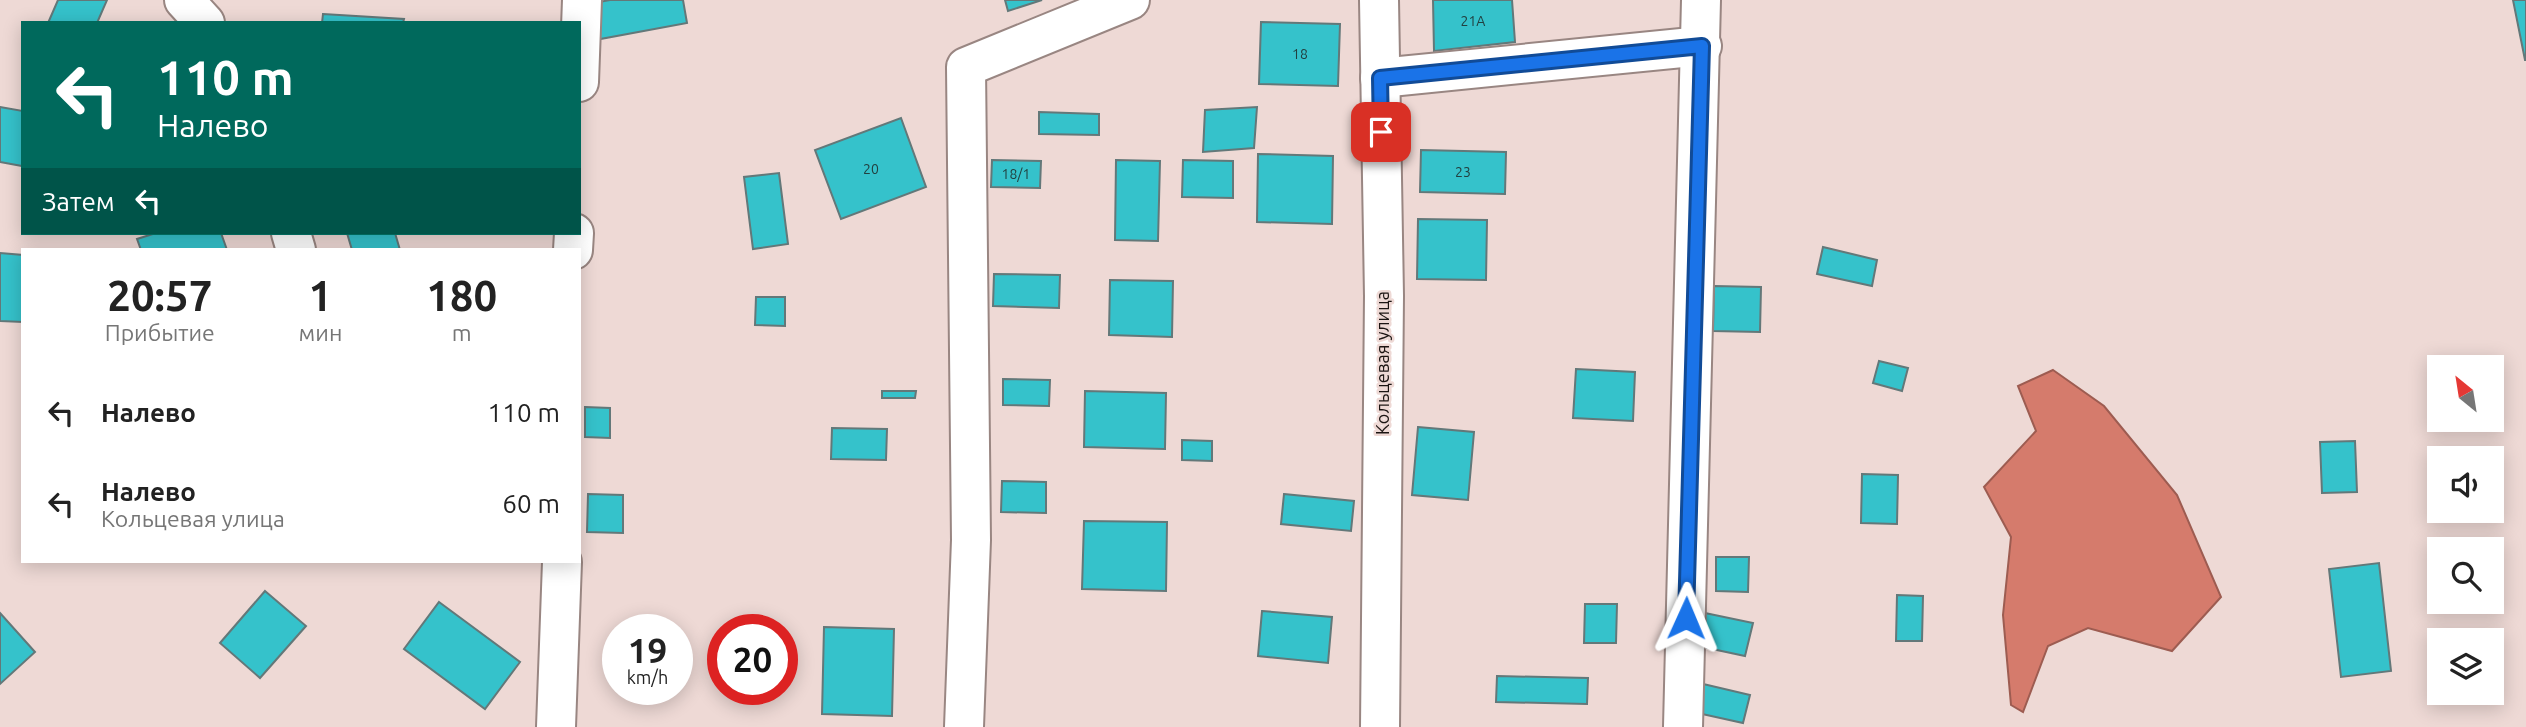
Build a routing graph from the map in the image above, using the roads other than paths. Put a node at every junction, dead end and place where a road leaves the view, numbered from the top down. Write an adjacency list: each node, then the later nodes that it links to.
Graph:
1 (184, 0): 6 (street)
2 (582, 0): 7 (street)
3 (1130, 0): 12 (street)
4 (1379, 0): 9 (street, Кольцевая улица)
5 (1701, 0): 8 (street)
6 (203, 21)
7 (581, 27)
8 (1702, 46): 9 (street); 14 (street)
9 (1380, 78): 13 (street, Кольцевая улица)
10 (562, 563): 11 (street)
11 (556, 727)
12 (964, 727)
13 (1380, 727)
14 (1683, 727)

